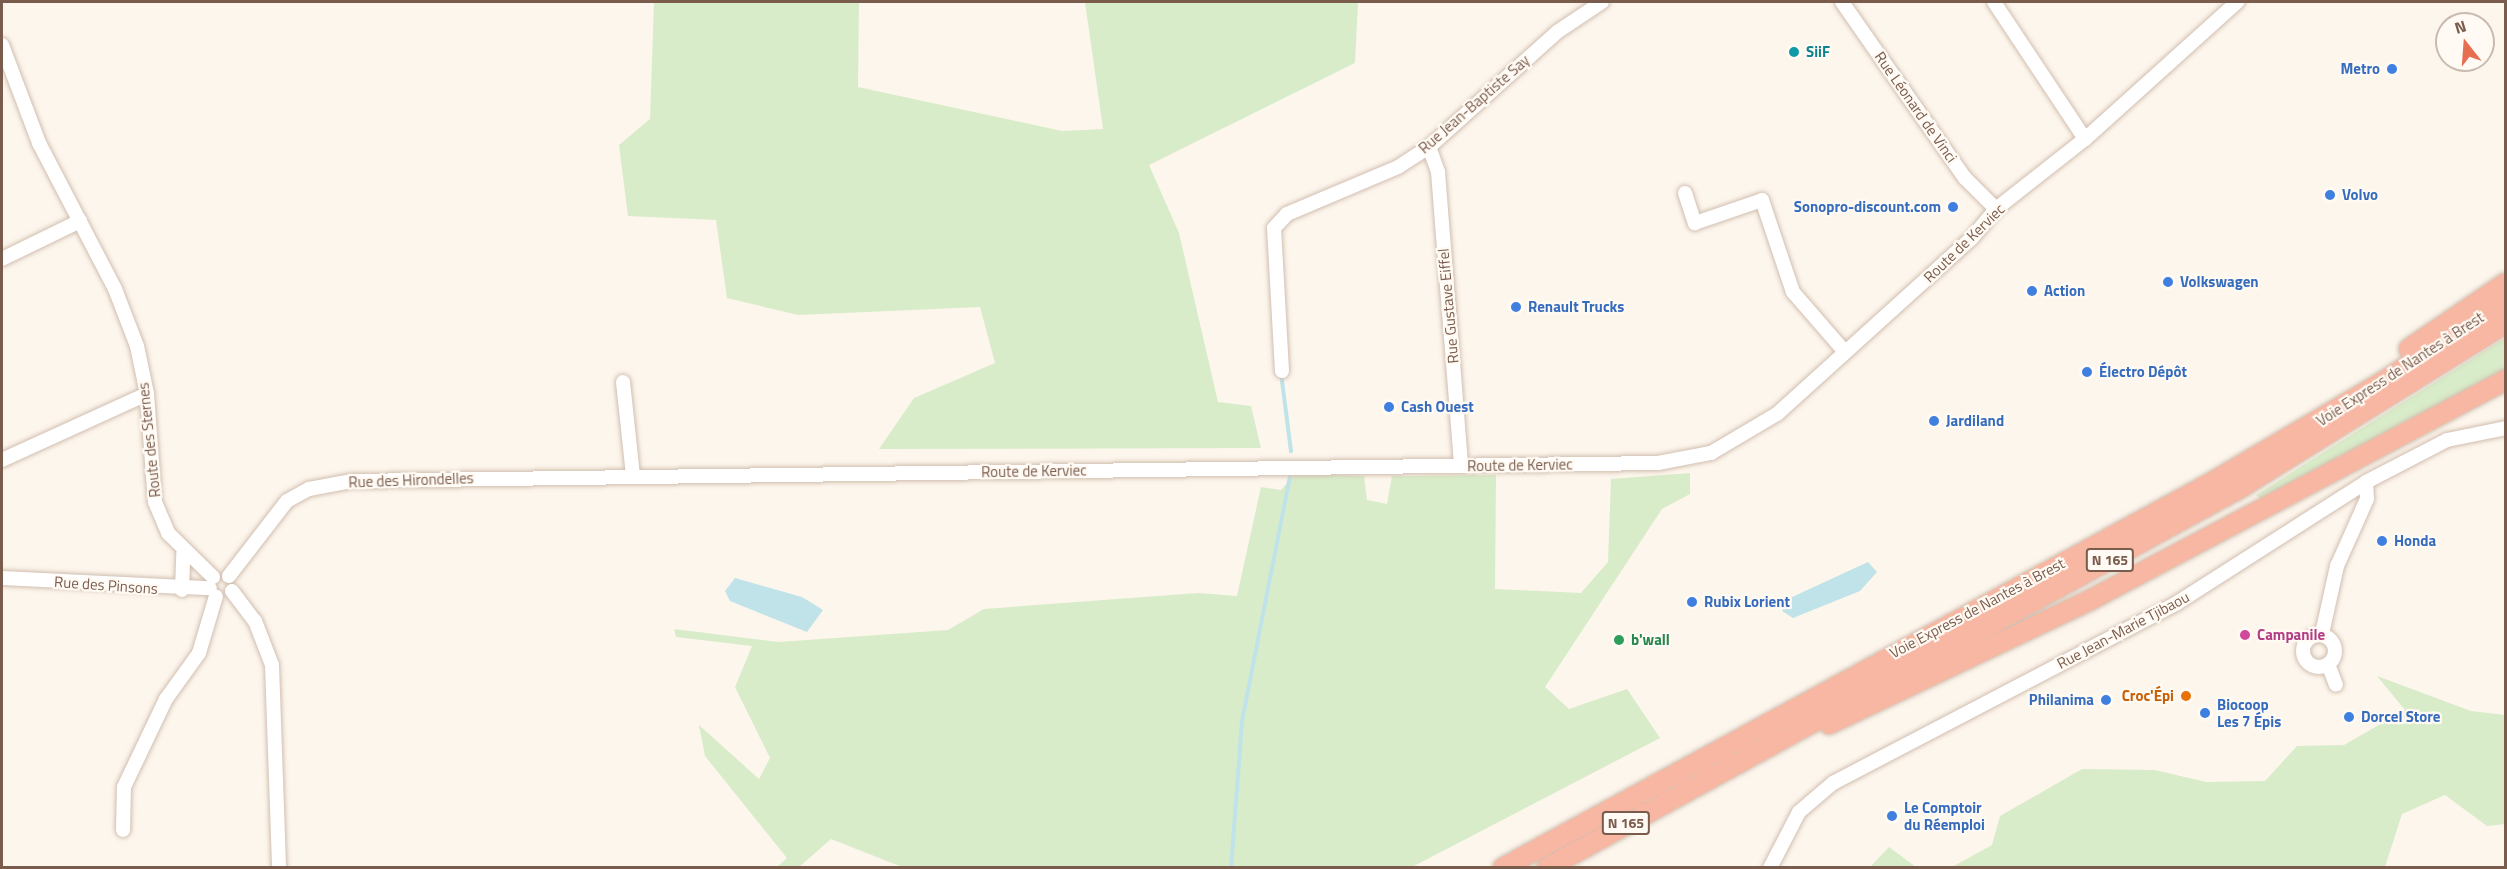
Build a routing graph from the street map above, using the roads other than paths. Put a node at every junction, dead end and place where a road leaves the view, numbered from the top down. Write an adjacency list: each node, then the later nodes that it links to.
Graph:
1 (1602, 2): 7 (street, Rue Jean-Baptiste Say)
2 (1842, 2): 9 (street, Rue Léonard de Vinci)
3 (1994, 2): 6 (street)
4 (2237, 2): 6 (street, Route de Kerviec)
5 (2, 45): 10 (street, Route des Sternes)
6 (2085, 139): 9 (street, Route de Kerviec)
7 (1429, 147): 16 (street, Rue Jean-Baptiste Say); 22 (street, Rue Gustave Eiffel)
8 (1685, 193): 15 (street)
9 (1996, 209): 15 (street, Route de Kerviec)
10 (80, 221): 11 (street); 19 (street, Route des Sternes)
11 (2, 259)
12 (2505, 283): 25 (highway, N 165)
13 (2505, 300): 25 (highway, Voie Express de Nantes à Brest / N 165)
14 (2505, 323): 35 (highway, Voie Express de Nantes à Brest / N 165)
15 (1845, 352): 22 (street, Route de Kerviec)
16 (1282, 370)
17 (2505, 380): 35 (highway)
18 (623, 382): 23 (street)
19 (147, 394): 21 (street); 26 (street, Route des Sternes)
20 (2505, 428): 24 (street, Rue Jean-Marie Tjibaou)
21 (2, 460)
22 (1461, 466): 23 (street, Route de Kerviec)
23 (633, 477): 27 (street, Rue des Hirondelles)
24 (2366, 482): 32 (street); 40 (street, Rue Jean-Marie Tjibaou)
25 (2211, 483): 38 (highway, Voie Express de Nantes à Brest / N 165)
26 (183, 553): 29 (street, Route des Sternes); 30 (street)
27 (229, 576): 29 (street); 31 (street)
28 (2, 578): 30 (street, Rue des Pinsons)
29 (213, 587): 30 (street, Rue des Pinsons); 31 (street); 36 (street)
30 (182, 590)
31 (232, 591): 37 (street)
32 (2322, 634): 33 (street); 33 (street)
33 (2328, 664): 34 (street)
34 (2336, 685)
35 (1705, 779): 39 (highway, Voie Express de Nantes à Brest / N 165)
36 (123, 830)
37 (279, 867)
38 (1503, 867)
39 (1547, 867)
40 (1770, 867)

